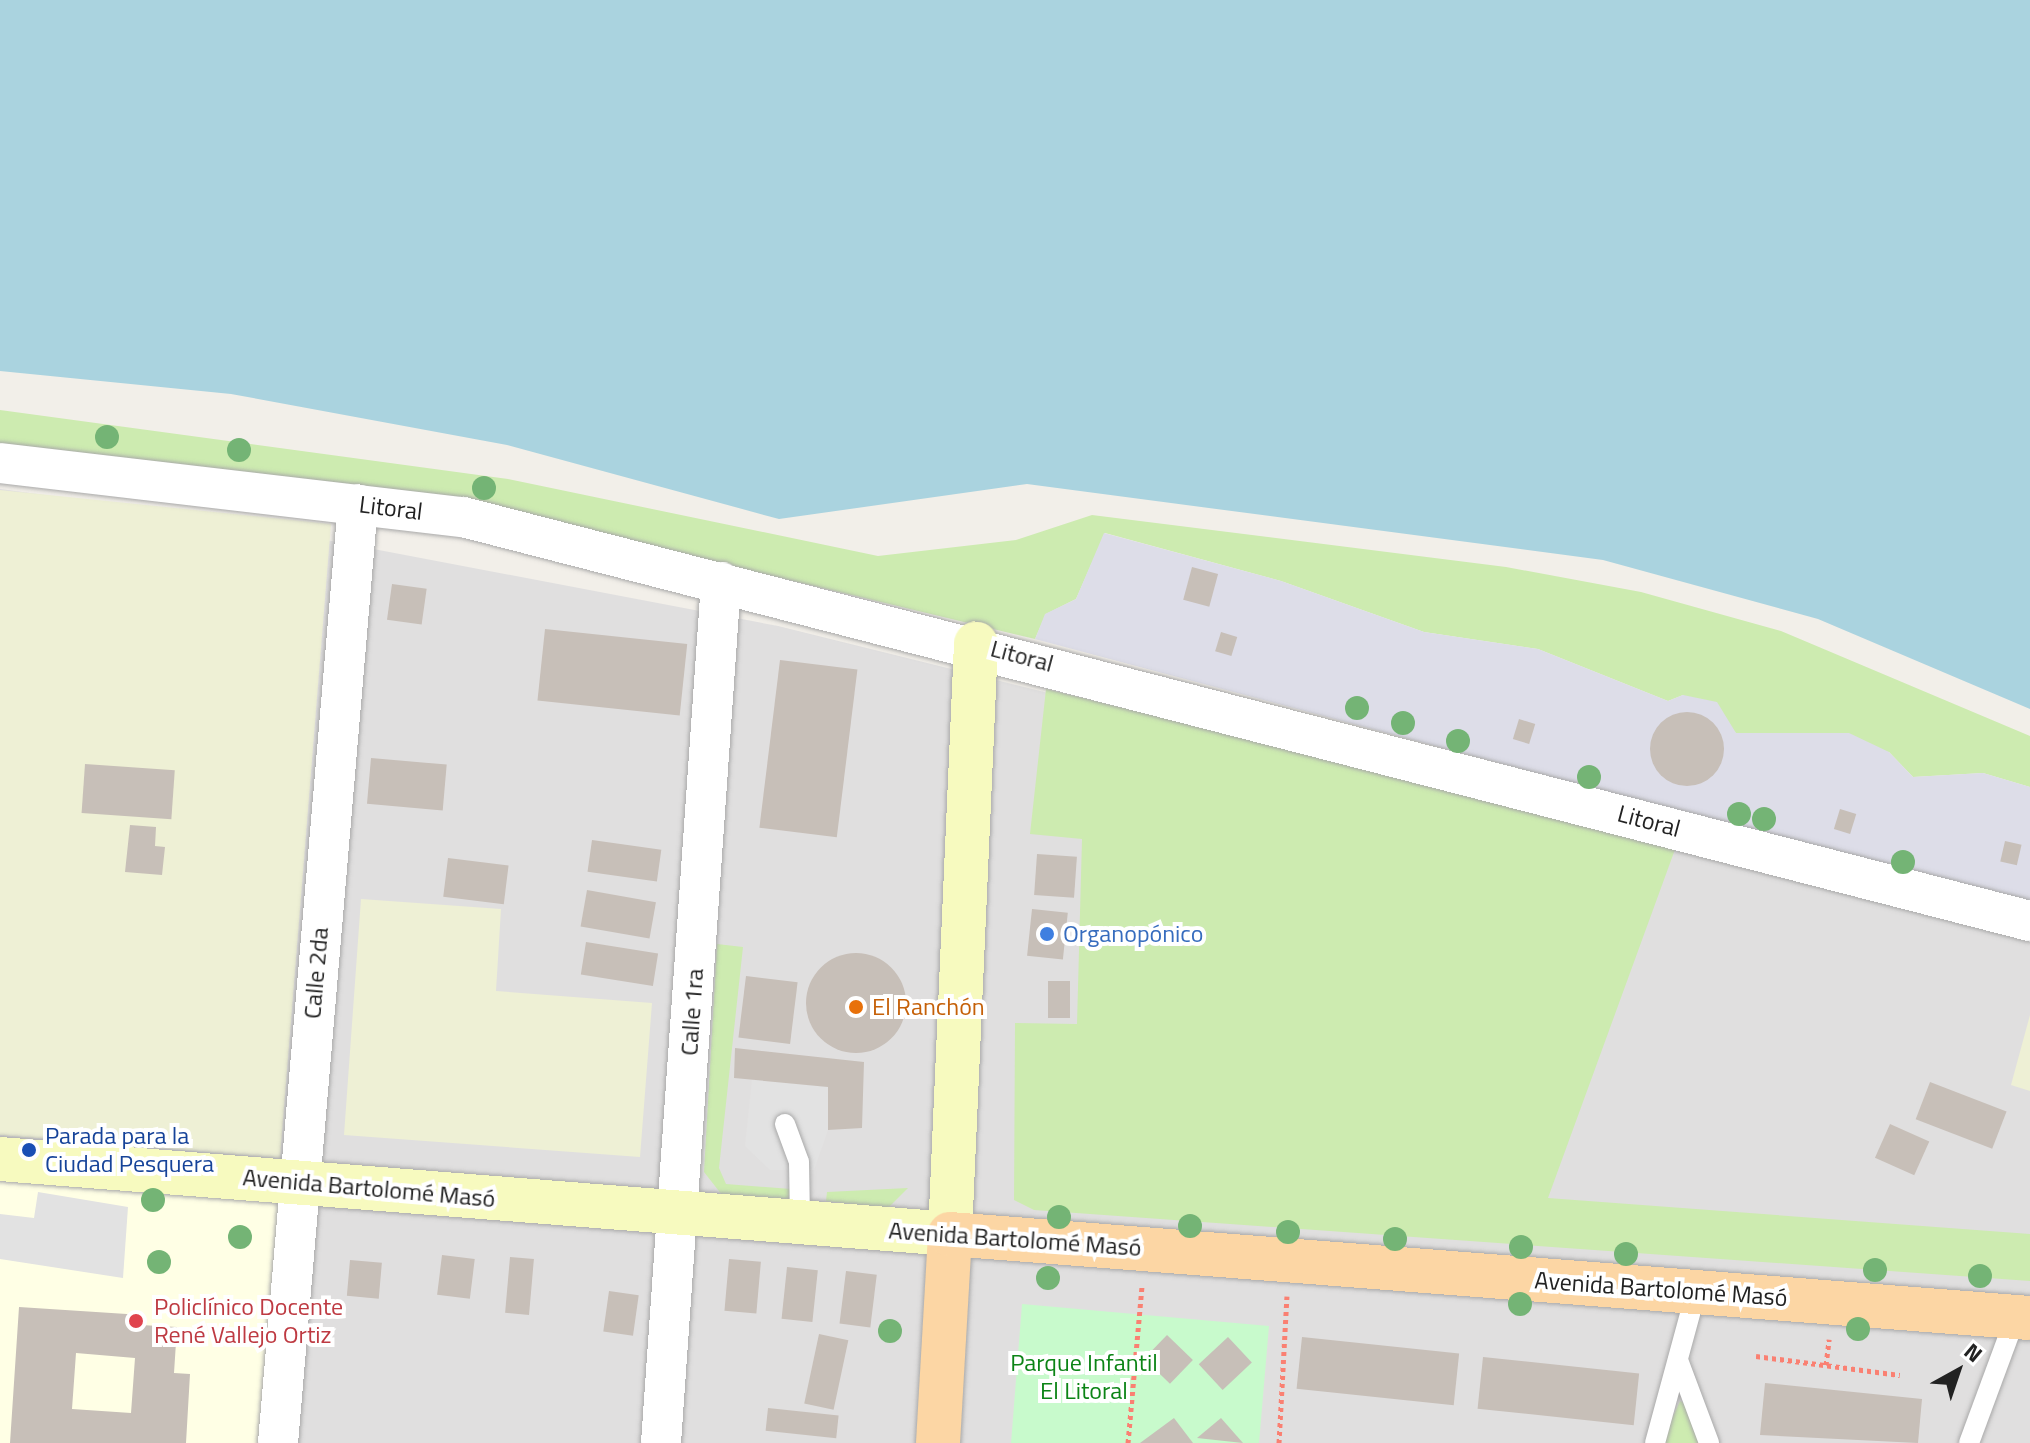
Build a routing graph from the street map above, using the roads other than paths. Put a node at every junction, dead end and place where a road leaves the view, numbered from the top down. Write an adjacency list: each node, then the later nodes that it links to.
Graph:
1 (0, 463): 2 (street, Litoral)
2 (358, 504): 3 (street, Litoral); 8 (street, Calle 2da)
3 (721, 582): 4 (street, Litoral); 9 (street, Calle 1ra)
4 (976, 644): 5 (street, Litoral); 11 (main road)
5 (2030, 921)
6 (785, 1124): 10 (lane)
7 (0, 1159): 8 (main road, Avenida Bartolomé Masó)
8 (298, 1182): 9 (main road, Avenida Bartolomé Masó); 15 (street, Calle 2da)
9 (678, 1213): 10 (main road, Avenida Bartolomé Masó); 16 (street, Calle 1ra)
10 (800, 1222): 11 (main road, Avenida Bartolomé Masó)
11 (950, 1234): 12 (main road, Avenida Bartolomé Masó); 17 (main road)
12 (1696, 1292): 13 (main road, Avenida Bartolomé Masó); 14 (lane)
13 (2023, 1317): 20 (lane)
14 (1678, 1360): 18 (lane); 19 (lane)
15 (278, 1443)
16 (661, 1443)
17 (938, 1443)
18 (1655, 1443)
19 (1709, 1443)
20 (1969, 1443)

